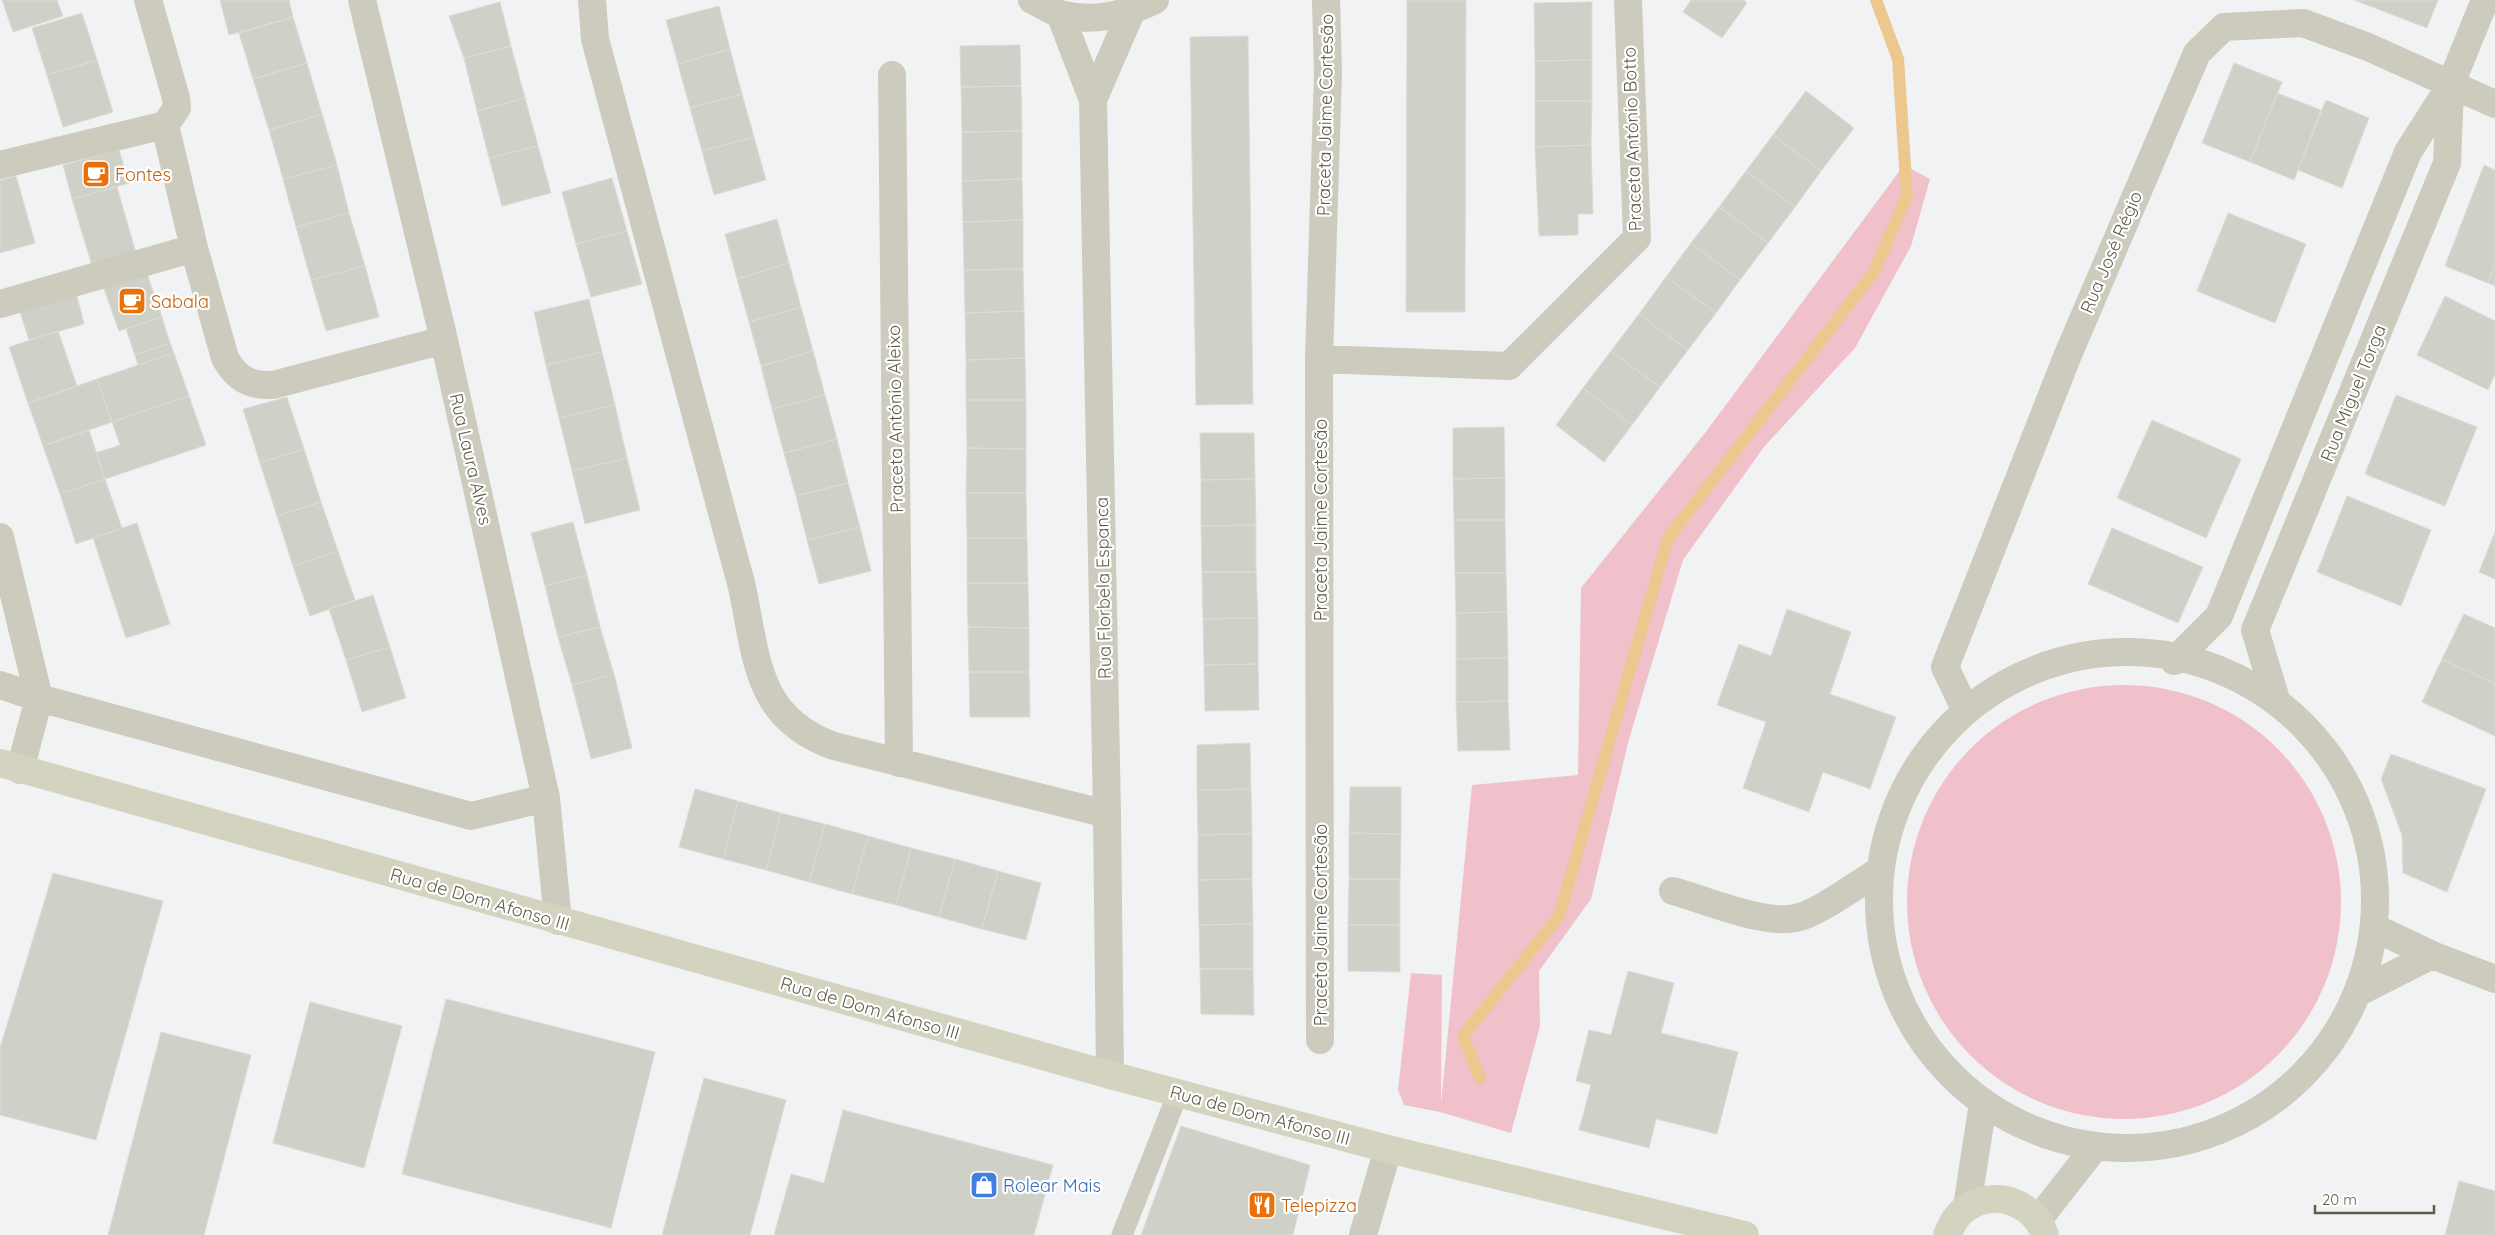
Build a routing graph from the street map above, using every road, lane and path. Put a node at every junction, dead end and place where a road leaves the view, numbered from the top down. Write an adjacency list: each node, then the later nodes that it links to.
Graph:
1 (148, 0): 15 (street)
2 (362, 0): 19 (street, Rua Laura Alves)
3 (592, 0): 27 (street)
4 (1032, 0): 10 (street)
5 (1155, 0): 9 (street)
6 (1326, 0): 20 (street, Praceta Jaime Cortesão)
7 (1628, 0): 20 (street, Praceta António Botto)
8 (2485, 0): 12 (street, Rua Miguel Torga)
9 (1131, 12): 10 (street); 13 (street)
10 (1060, 14): 13 (street)
11 (892, 75): 27 (street, Praceta António Aleixo)
12 (2450, 86): 14 (street, Rua José Régio); 22 (street, Rua Miguel Torga); 24 (street, Rua Miguel Torga); 26 (street, Rua José Régio)
13 (1093, 100): 30 (street, Rua Florbela Espanca)
14 (2495, 104)
15 (165, 125): 16 (street); 17 (street)
16 (0, 165)
17 (194, 248): 18 (street); 19 (street)
18 (0, 304)
19 (444, 340): 29 (street, Rua Laura Alves)
20 (1319, 359): 38 (street, Praceta Jaime Cortesão)
21 (0, 537): 25 (street)
22 (2174, 661): 24 (street); 26 (street)
23 (0, 685): 25 (street)
24 (2275, 696): 34 (street)
25 (39, 698): 28 (street); 29 (street)
26 (1965, 709): 31 (street)
27 (899, 763): 30 (street)
28 (10, 767): 33 (main road, Rua de Dom Afonso III)
29 (546, 798): 33 (street, Rua Laura Alves)
30 (1107, 814): 39 (street, Rua Florbela Espanca)
31 (1879, 871): 32 (street); 41 (street)
32 (1673, 891)
33 (558, 921): 39 (main road, Rua de Dom Afonso III)
34 (2375, 928): 35 (street); 37 (street)
35 (2432, 955): 36 (street); 37 (street)
36 (2495, 979)
37 (2359, 992): 42 (street)
38 (1320, 1040)
39 (1110, 1075): 40 (main road, Rua de Dom Afonso III)
40 (1178, 1093): 43 (main road, Rua de Dom Afonso III); 46 (lane)
41 (1983, 1103): 42 (street); 44 (street)
42 (2096, 1147): 45 (street)
43 (1388, 1150): 47 (street); 48 (main road, Rua de Dom Afonso III)
44 (1956, 1221): 45 (main road); 49 (main road)
45 (2041, 1228)
46 (1122, 1235)
47 (1363, 1235)
48 (1744, 1235)
49 (1924, 1235)

